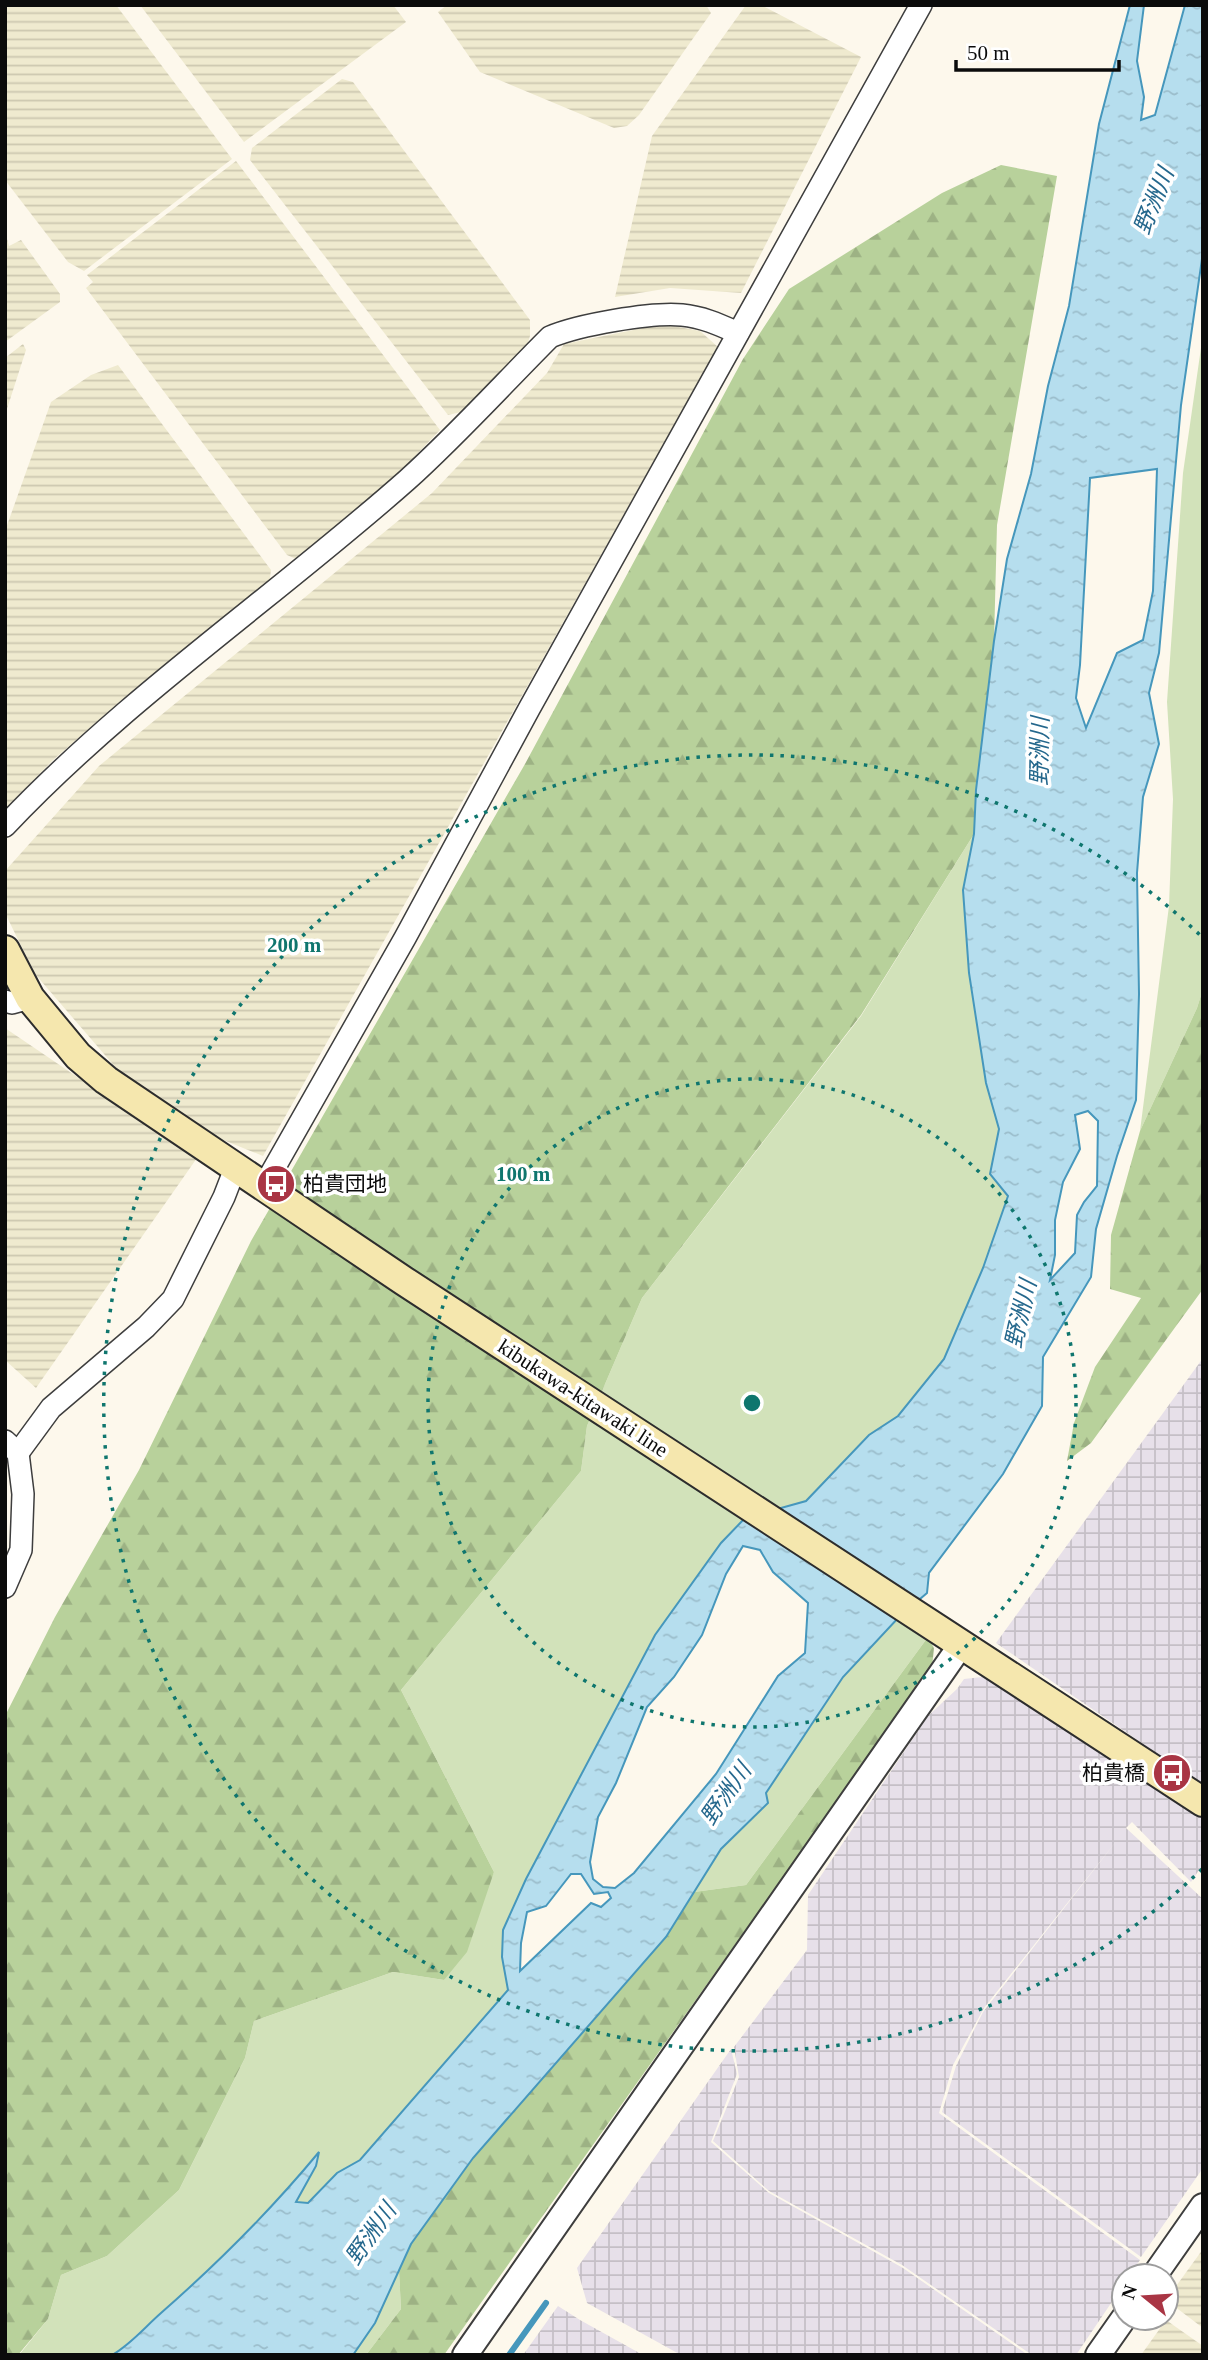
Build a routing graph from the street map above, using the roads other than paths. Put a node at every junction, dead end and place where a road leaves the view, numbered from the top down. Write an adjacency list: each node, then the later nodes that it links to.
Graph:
1 (920, 5): 2 (street)
2 (738, 333): 3 (street); 7 (street)
3 (5, 826)
4 (5, 950): 5 (main road, kibukawa-kitawaki line)
5 (18, 1000): 6 (main road, kibukawa-kitawaki line)
6 (236, 1166): 7 (main road, kibukawa-kitawaki line); 8 (street)
7 (264, 1186): 11 (main road, kibukawa-kitawaki line)
8 (11, 1447): 9 (street)
9 (13, 1546): 10 (street)
10 (5, 1587)
11 (950, 1638): 12 (main road, kibukawa-kitawaki line); 16 (street)
12 (1203, 1802)
13 (1203, 2206): 14 (street)
14 (1164, 2262)
15 (1114, 2332): 17 (street)
16 (465, 2355)
17 (1098, 2355)

